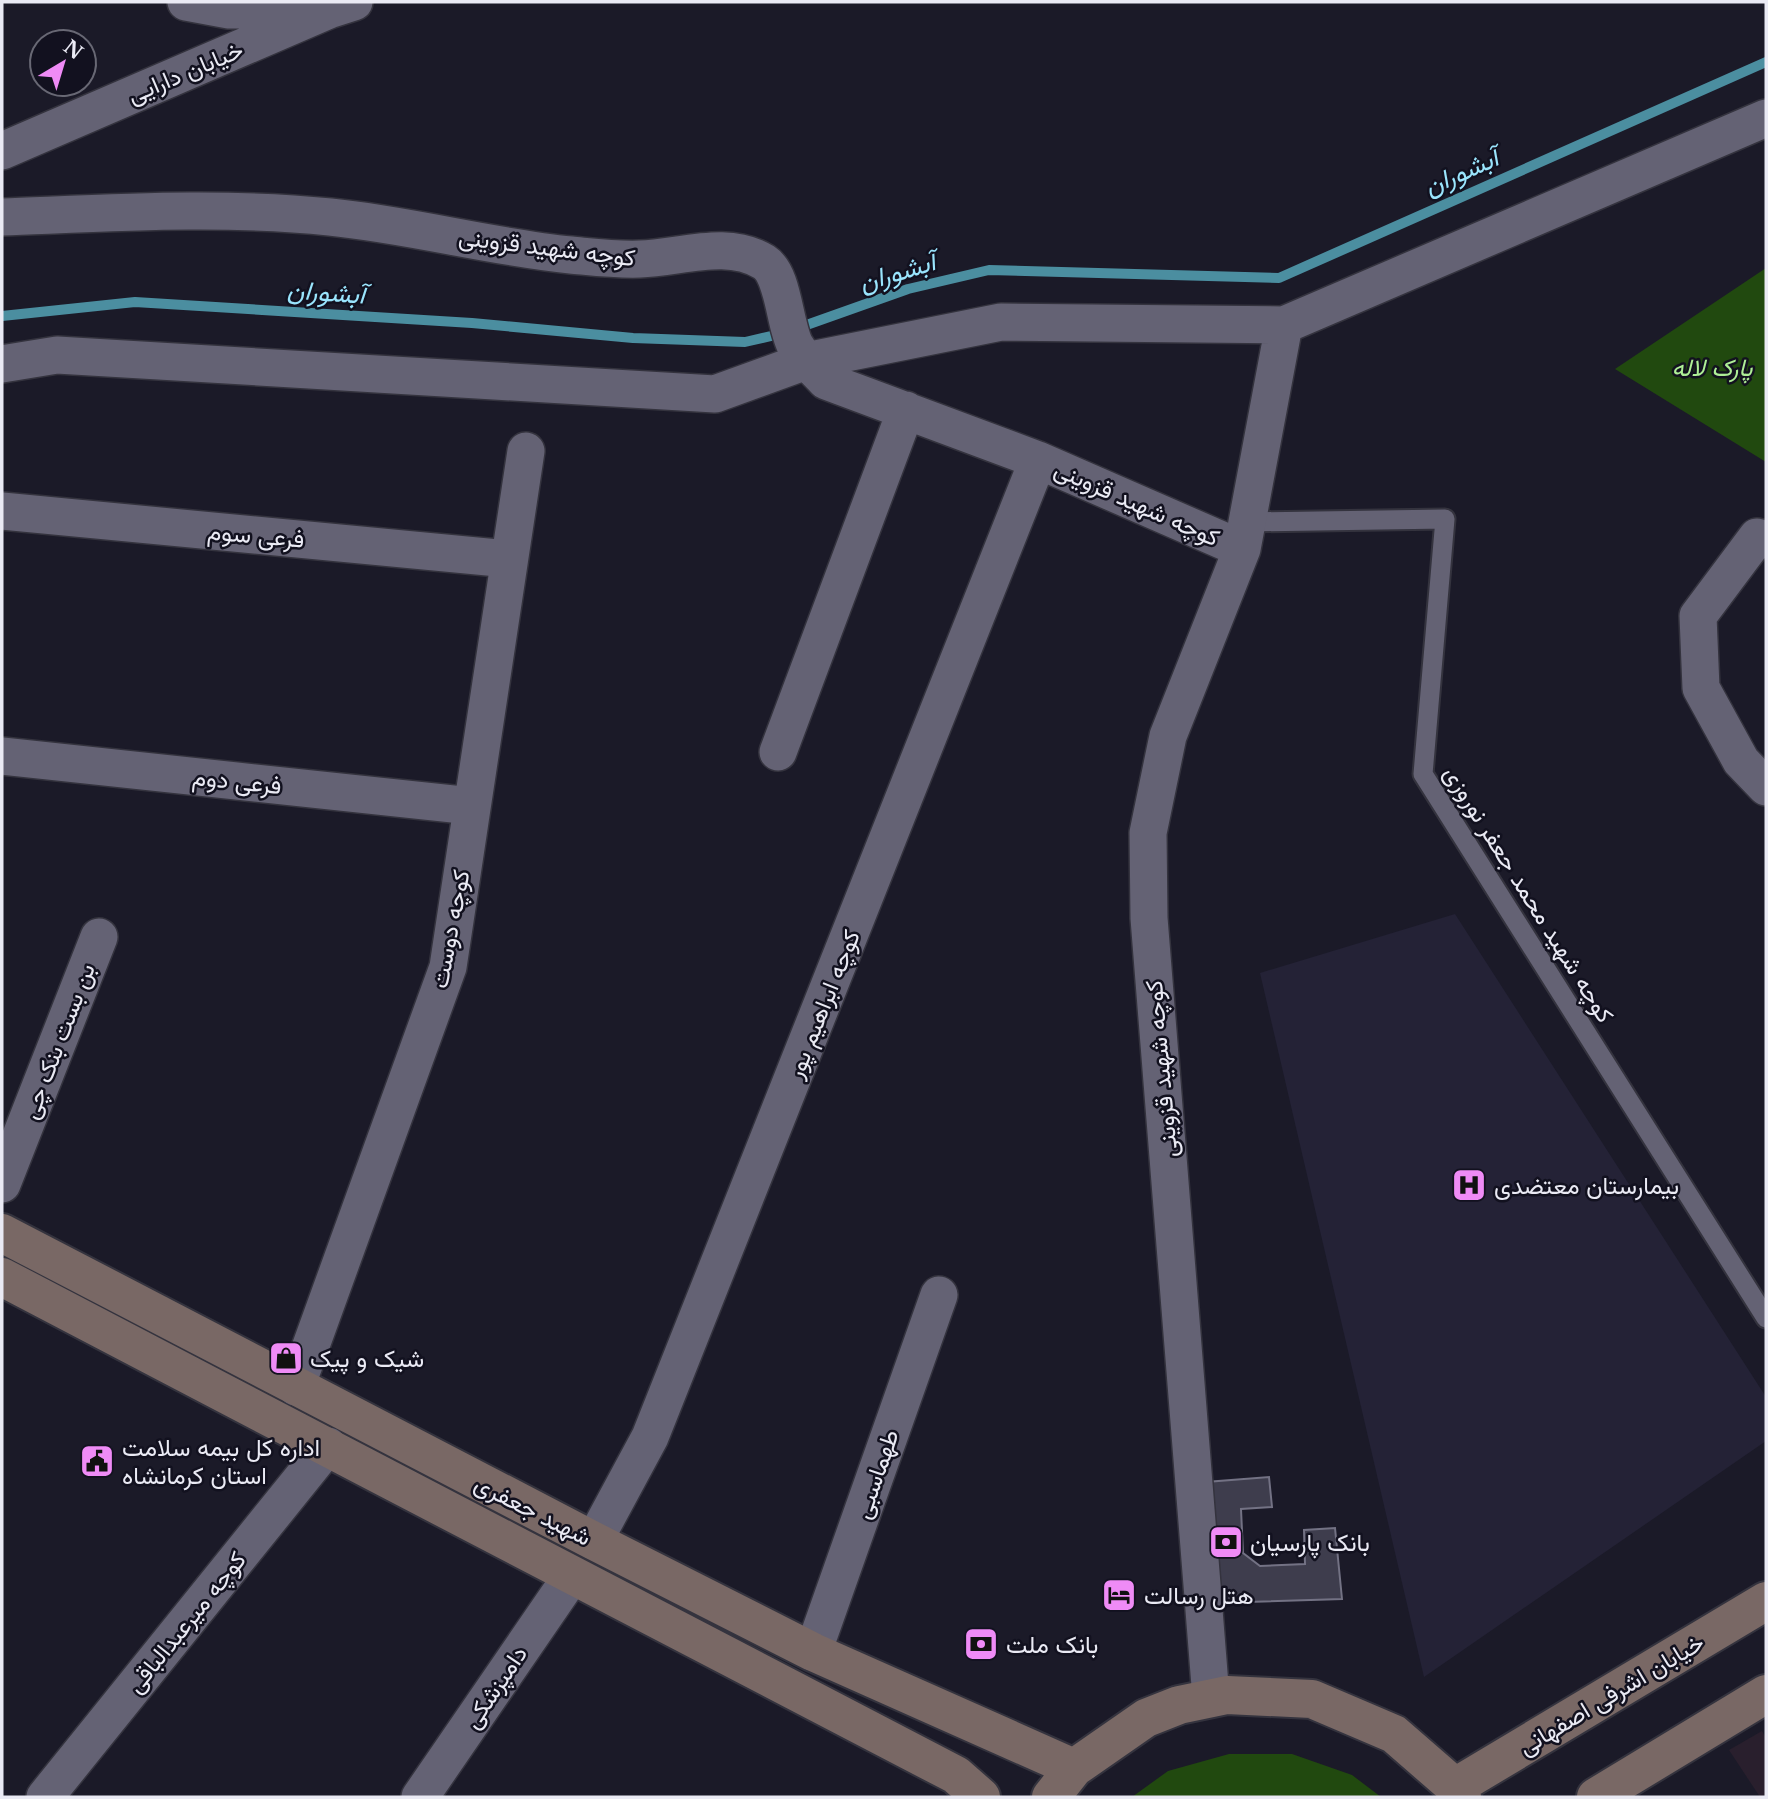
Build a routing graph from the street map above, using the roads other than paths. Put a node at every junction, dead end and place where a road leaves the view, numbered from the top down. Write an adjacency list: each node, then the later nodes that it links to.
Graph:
1 (186, 2): 2 (street)
2 (228, 6): 3 (street)
3 (341, 6): 5 (street, خیابان دارایی)
4 (1766, 118): 7 (street)
5 (2, 151)
6 (2, 217): 8 (street, کوچه شهید قزوینی)
7 (1284, 325): 8 (street); 14 (street)
8 (800, 352): 9 (street); 10 (street, کوچه شهید قزوینی)
9 (2, 364)
10 (906, 410): 12 (street, کوچه شهید قزوینی); 17 (street)
11 (526, 451): 16 (street, کوچه دوست)
12 (1038, 460): 14 (street, کوچه شهید قزوینی); 29 (street, کوچه ابراهیم پور)
13 (2, 511): 16 (street, فرعی سوم)
14 (1245, 536): 26 (lane, کوچه شهید محمد جعفر نوروزی); 34 (street, کوچه شهید قزوینی)
15 (1766, 540): 19 (street)
16 (509, 559): 20 (street, کوچه دوست)
17 (778, 752)
18 (2, 756): 20 (street, فرعی دوم)
19 (1766, 787)
20 (472, 806): 27 (street, کوچه دوست)
21 (99, 937): 22 (street, بن بست بنک چی)
22 (2, 1184)
23 (2, 1233): 27 (main road, شهید جعفری)
24 (2, 1277): 28 (main road, شهید جعفری)
25 (939, 1295): 32 (street, طهماسبی)
26 (1766, 1318)
27 (296, 1387): 29 (main road, شهید جعفری)
28 (328, 1446): 30 (main road, شهید جعفری); 37 (street, کوچه میرعبدالباقی)
29 (594, 1541): 32 (main road, شهید جعفری)
30 (571, 1577): 38 (street, دامپزشکی); 39 (main road, شهید جعفری)
31 (1766, 1601): 36 (main road, خیابان اشرفی اصفهانی)
32 (813, 1652): 35 (main road, شهید جعفری)
33 (1766, 1694): 40 (main road)
34 (1211, 1698): 35 (main road); 36 (main road)
35 (1062, 1783)
36 (1458, 1792)
37 (45, 1797)
38 (420, 1797)
39 (981, 1797)
40 (1596, 1797)

